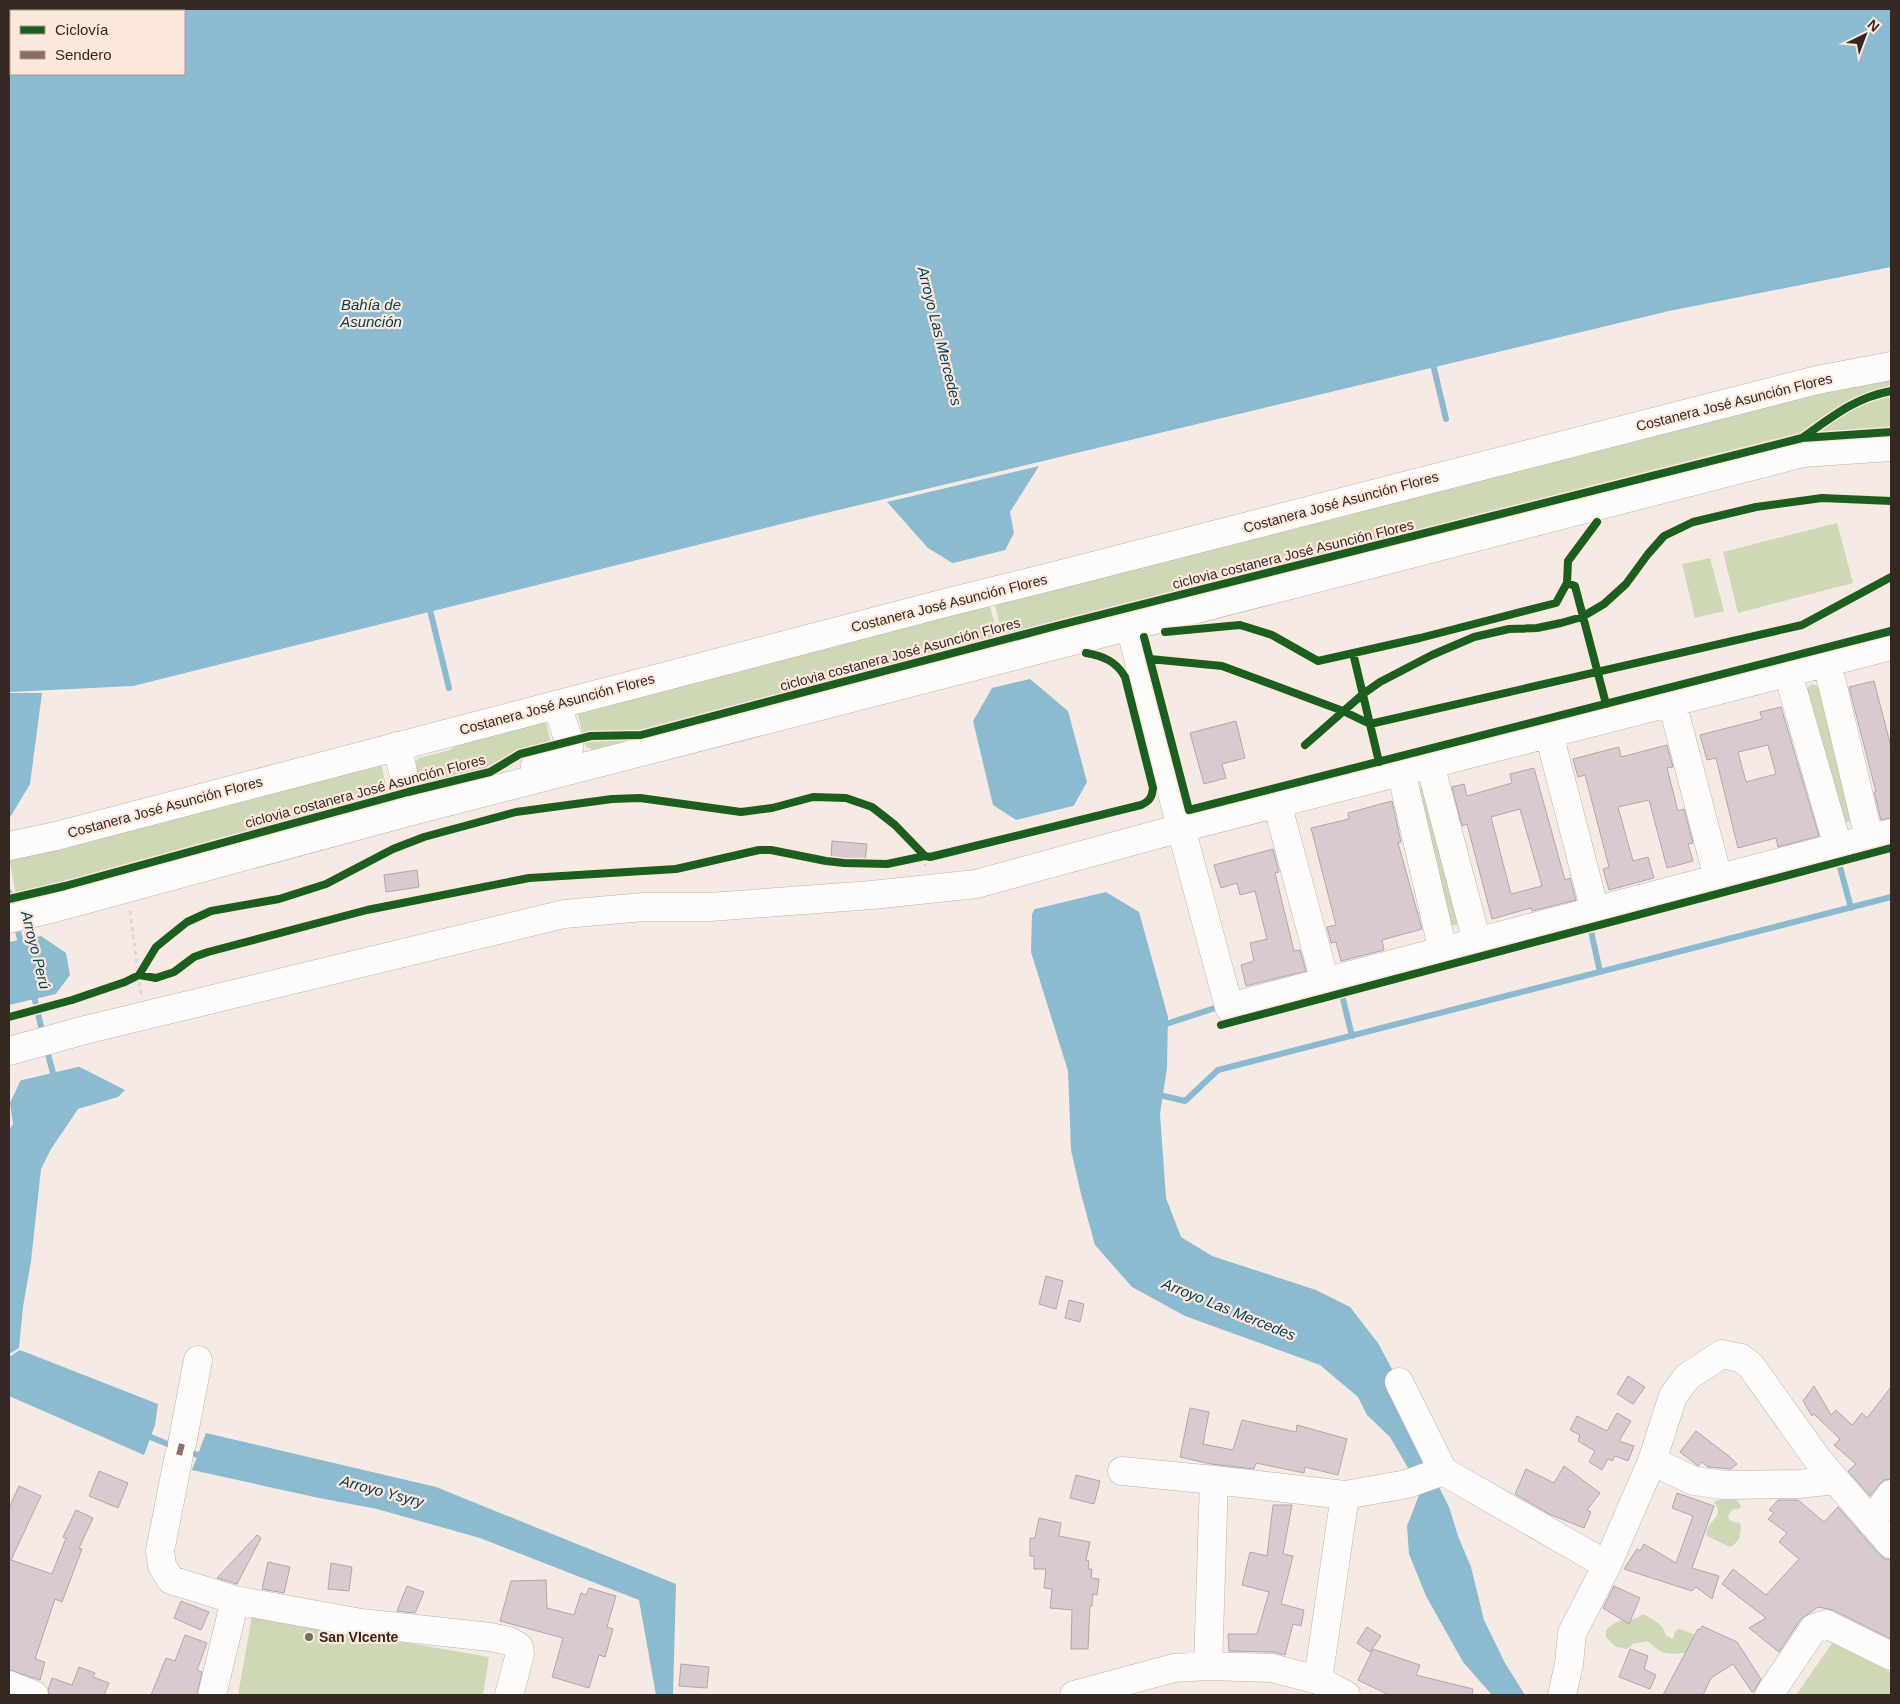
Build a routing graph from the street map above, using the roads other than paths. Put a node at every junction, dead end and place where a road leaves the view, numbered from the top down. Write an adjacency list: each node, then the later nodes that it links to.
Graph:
1 (1891, 366): 8 (main road, Costanera José Asunción Flores)
2 (1891, 446): 3 (main road)
3 (1130, 626): 13 (main road); 16 (main road)
4 (1891, 646): 5 (main road)
5 (1827, 662): 6 (main road); 17 (main road)
6 (1788, 672): 7 (main road); 19 (main road)
7 (1672, 702): 9 (main road); 20 (main road)
8 (556, 705): 10 (main road, Costanera José Asunción Flores); 13 (main road)
9 (1549, 734): 11 (main road); 21 (main road)
10 (397, 746): 15 (main road); 18 (main road, Costanera José Asunción Flores)
11 (1430, 764): 12 (main road); 23 (main road)
12 (1402, 771): 14 (main road); 24 (main road)
13 (506, 787): 15 (main road)
14 (1276, 804): 16 (main road); 25 (main road)
15 (412, 811): 22 (main road)
16 (1180, 828): 25 (main road); 26 (main road)
17 (1880, 836): 19 (main road)
18 (9, 846)
19 (1838, 847): 20 (main road)
20 (1718, 878): 21 (main road)
21 (1595, 911): 23 (main road)
22 (9, 919)
23 (1477, 942): 24 (main road)
24 (1443, 951): 25 (main road)
25 (1325, 982)
26 (9, 1050)
27 (198, 1360): 39 (main road)
28 (1399, 1382): 31 (main road)
29 (1652, 1461): 33 (main road); 33 (main road); 38 (main road)
30 (1122, 1472): 32 (main road)
31 (1438, 1472): 35 (main road); 38 (main road)
32 (1214, 1480): 35 (main road); 41 (main road)
33 (1835, 1480): 36 (main road)
34 (1891, 1494): 36 (main road)
35 (1345, 1495): 42 (main road)
36 (1872, 1522): 37 (main road)
37 (1891, 1544)
38 (1607, 1565): 49 (main road)
39 (235, 1600): 45 (main road); 46 (main road)
40 (1891, 1656): 50 (main road)
41 (1208, 1666): 42 (main road); 47 (main road)
42 (1318, 1680): 48 (main road)
43 (9, 1685): 44 (main road)
44 (34, 1695)
45 (212, 1695)
46 (509, 1695)
47 (1074, 1695)
48 (1346, 1695)
49 (1562, 1695)
50 (1769, 1695)

